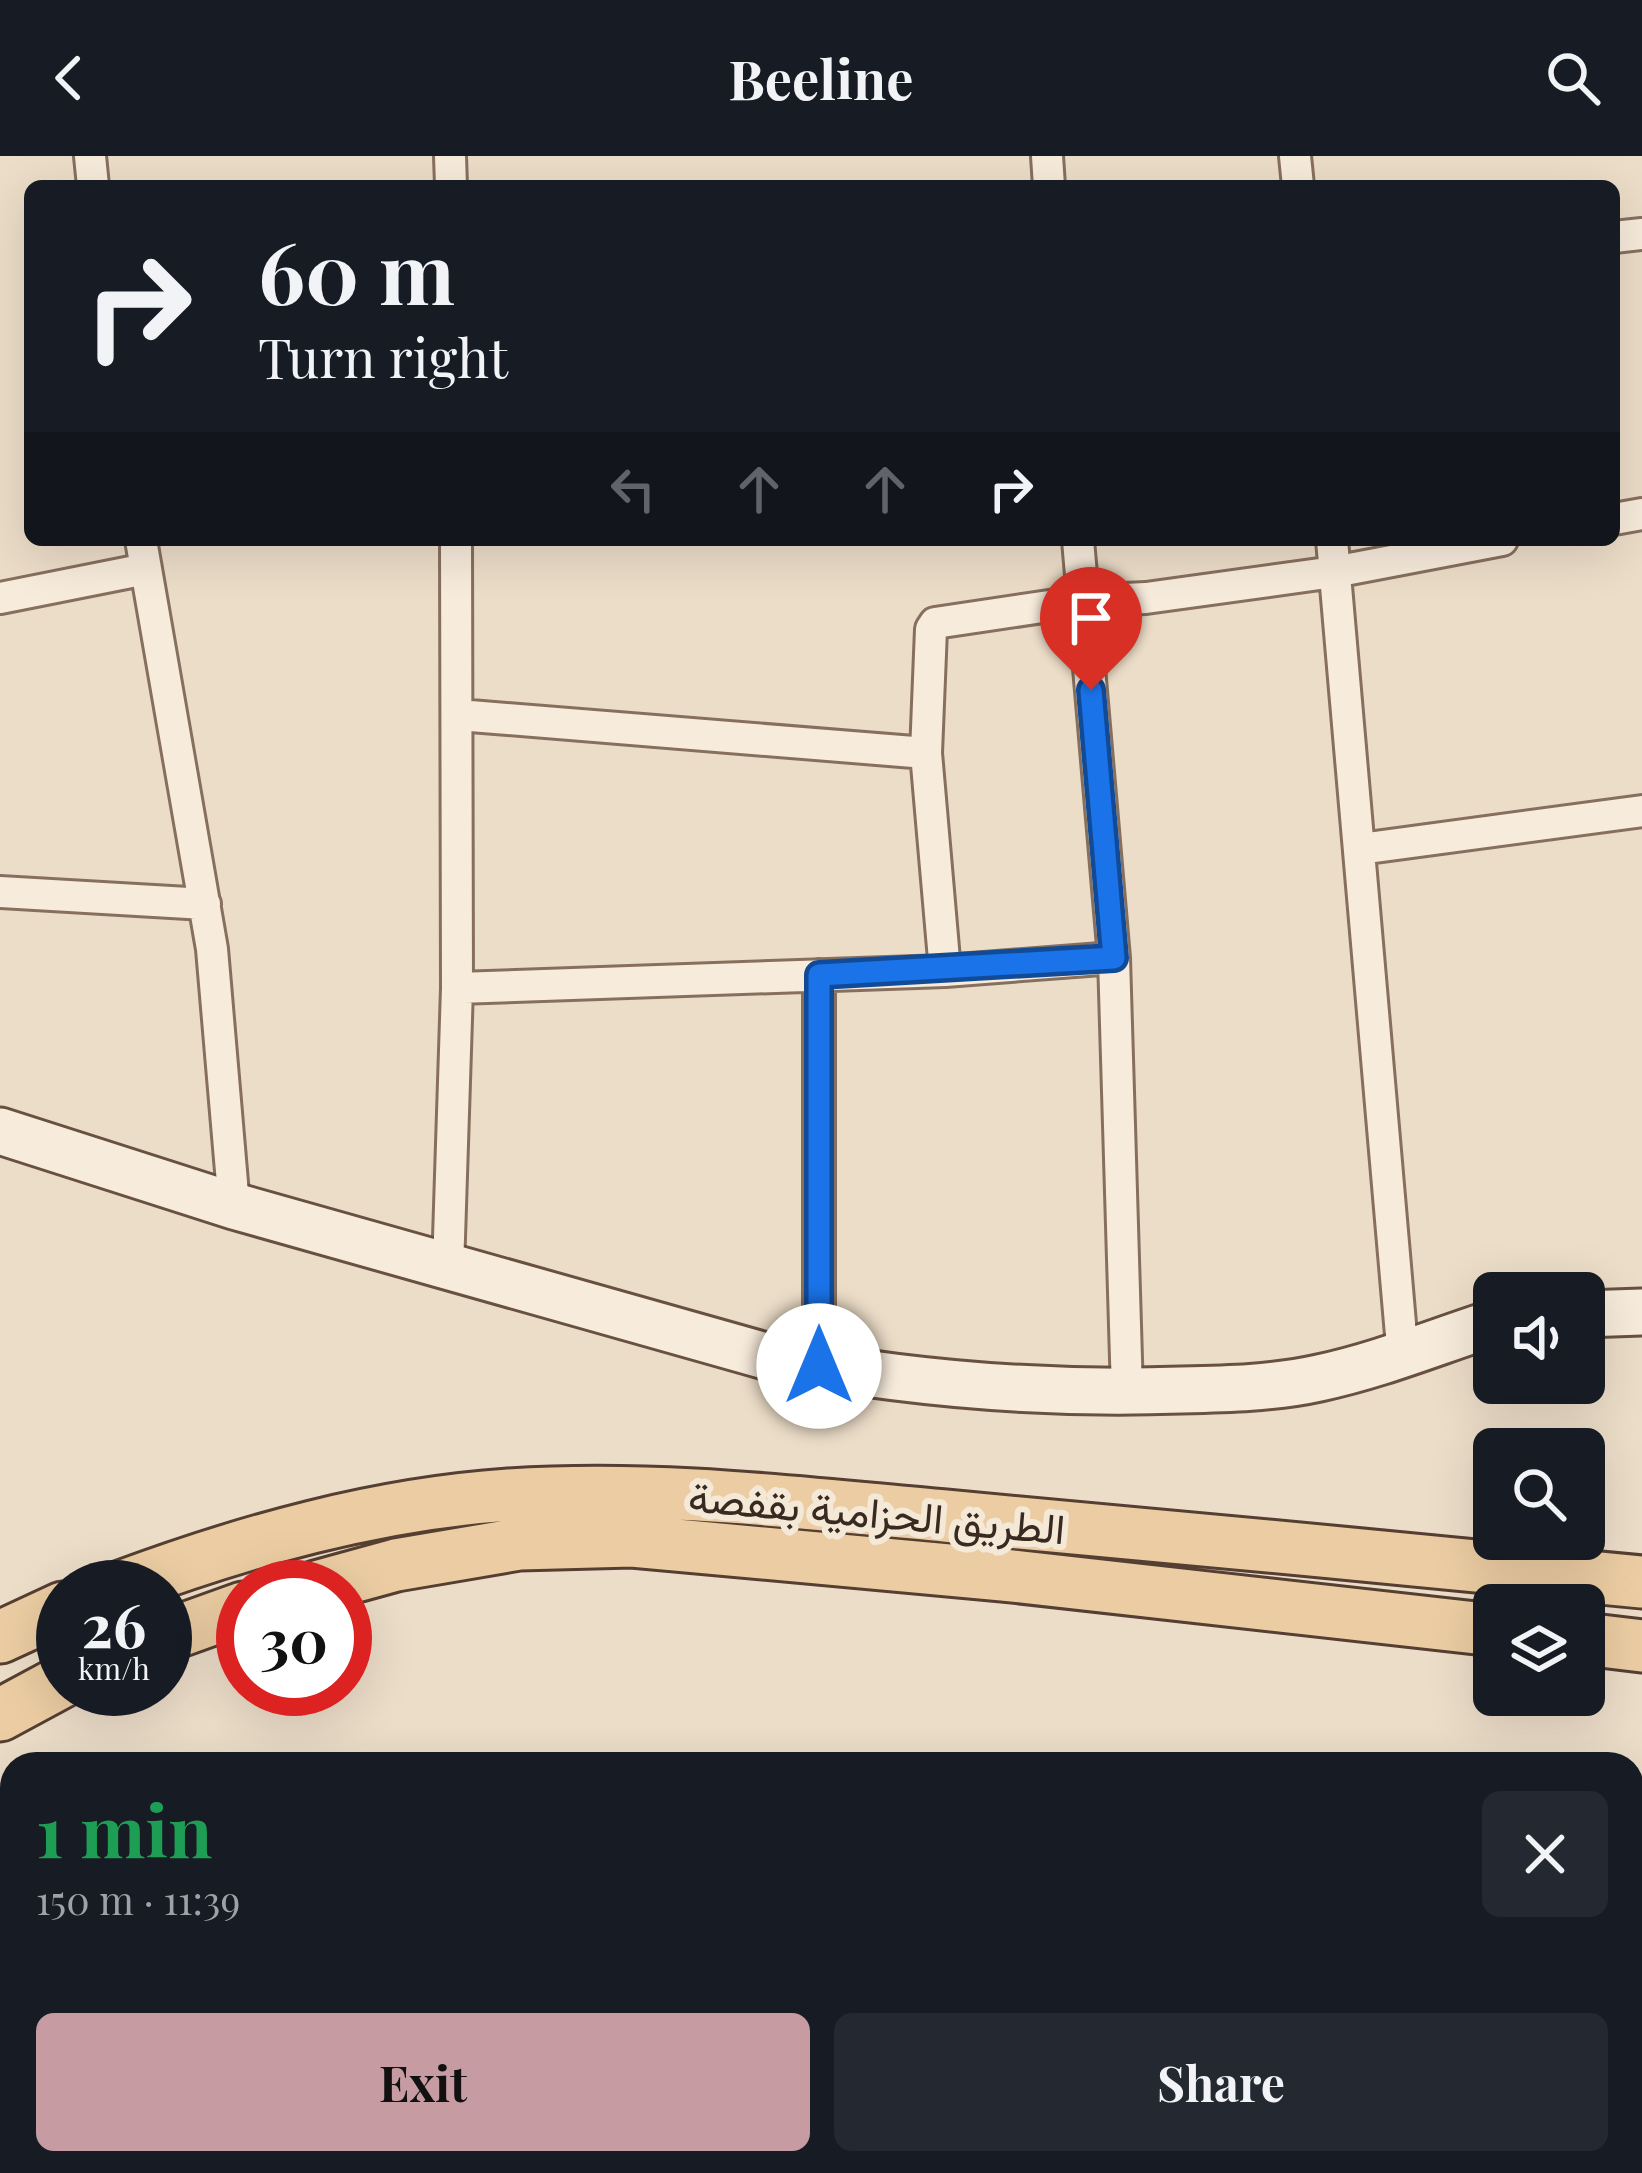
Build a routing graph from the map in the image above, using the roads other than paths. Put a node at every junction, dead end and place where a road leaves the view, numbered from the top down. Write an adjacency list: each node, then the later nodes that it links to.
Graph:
1 (456, 546): 9 (street)
2 (1078, 546): 8 (street)
3 (1332, 546): 6 (street)
4 (1470, 546): 6 (street)
5 (143, 554): 7 (street); 14 (street)
6 (1334, 572): 8 (street); 12 (street)
7 (0, 598)
8 (1083, 601): 10 (street); 15 (street)
9 (458, 715): 10 (street); 18 (street)
10 (926, 753): 16 (street)
11 (1642, 811): 12 (street)
12 (1360, 849): 25 (street)
13 (0, 892): 14 (street)
14 (205, 904): 20 (street)
15 (1114, 958): 16 (street); 27 (street)
16 (945, 970): 17 (street)
17 (819, 975): 18 (street); 26 (street)
18 (457, 988): 21 (street)
19 (0, 1131): 20 (street)
20 (234, 1206): 21 (street)
21 (448, 1269): 26 (street)
22 (1642, 1312): 23 (street)
23 (1605, 1313)
24 (1473, 1331): 25 (street)
25 (1403, 1358): 27 (street)
26 (819, 1366): 27 (street)
27 (1127, 1392)
28 (192, 1564): 30 (main road, الطريق الحزامية بقفصة)
29 (372, 1572): 32 (main road, الطريق الحزامية بقفصة)
30 (1642, 1582)
31 (36, 1620): 33 (main road)
32 (1473, 1628)
33 (0, 1637)
34 (1605, 1642): 35 (main road)
35 (1642, 1646)
36 (36, 1695): 37 (main road)
37 (0, 1714)

